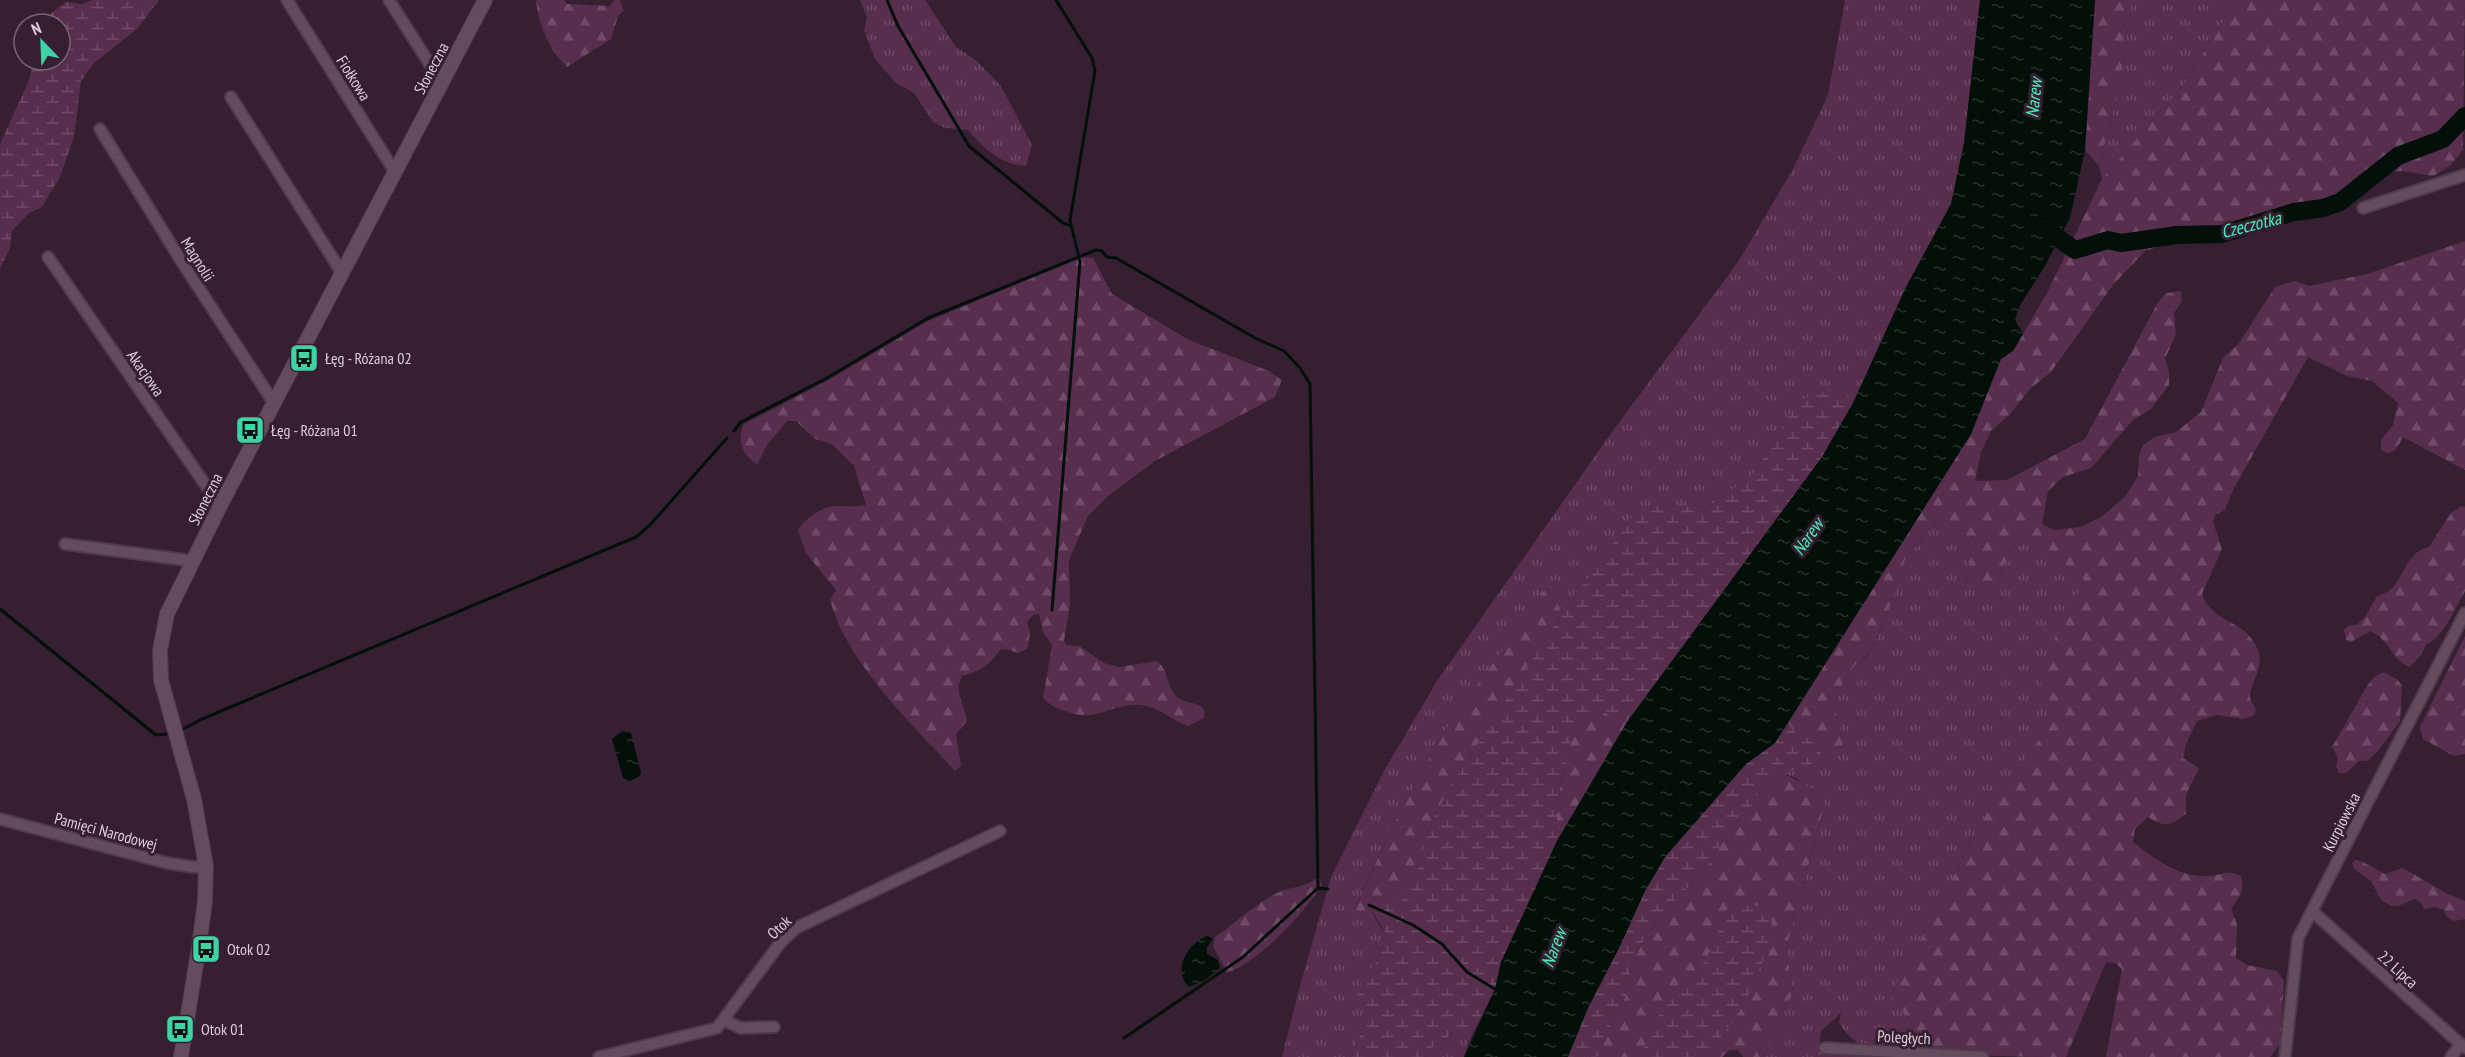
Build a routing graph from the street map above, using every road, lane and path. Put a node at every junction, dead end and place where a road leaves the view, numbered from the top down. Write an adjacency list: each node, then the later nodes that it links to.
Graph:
1 (287, 0): 7 (street, Fiołkowa)
2 (389, 0): 4 (street)
3 (485, 0): 4 (street, Słoneczna)
4 (442, 81): 7 (street, Słoneczna)
5 (231, 96): 11 (street)
6 (100, 129): 12 (street, Magnolii)
7 (395, 172): 11 (street, Słoneczna)
8 (2465, 175): 9 (street)
9 (2363, 208)
10 (48, 257): 13 (street, Akacjowa)
11 (342, 273): 12 (street, Słoneczna)
12 (274, 403): 13 (street, Słoneczna)
13 (219, 506): 15 (street, Słoneczna)
14 (65, 544): 15 (street)
15 (193, 561): 19 (street, Słoneczna)
16 (2465, 613): 20 (street, Kurpiowska)
17 (0, 819): 19 (street, Pamięci Narodowej)
18 (1000, 831): 21 (street, Otok)
19 (206, 867): 25 (street, Słoneczna)
20 (2312, 912): 23 (street, 22 Lipca); 28 (street, Kurpiowska)
21 (723, 1020): 22 (street); 26 (street, Otok)
22 (774, 1027)
23 (2463, 1046): 29 (street)
24 (1825, 1048): 27 (street, Poległych)
25 (181, 1057)
26 (599, 1057)
27 (1983, 1057)
28 (2285, 1057)
29 (2451, 1057)

